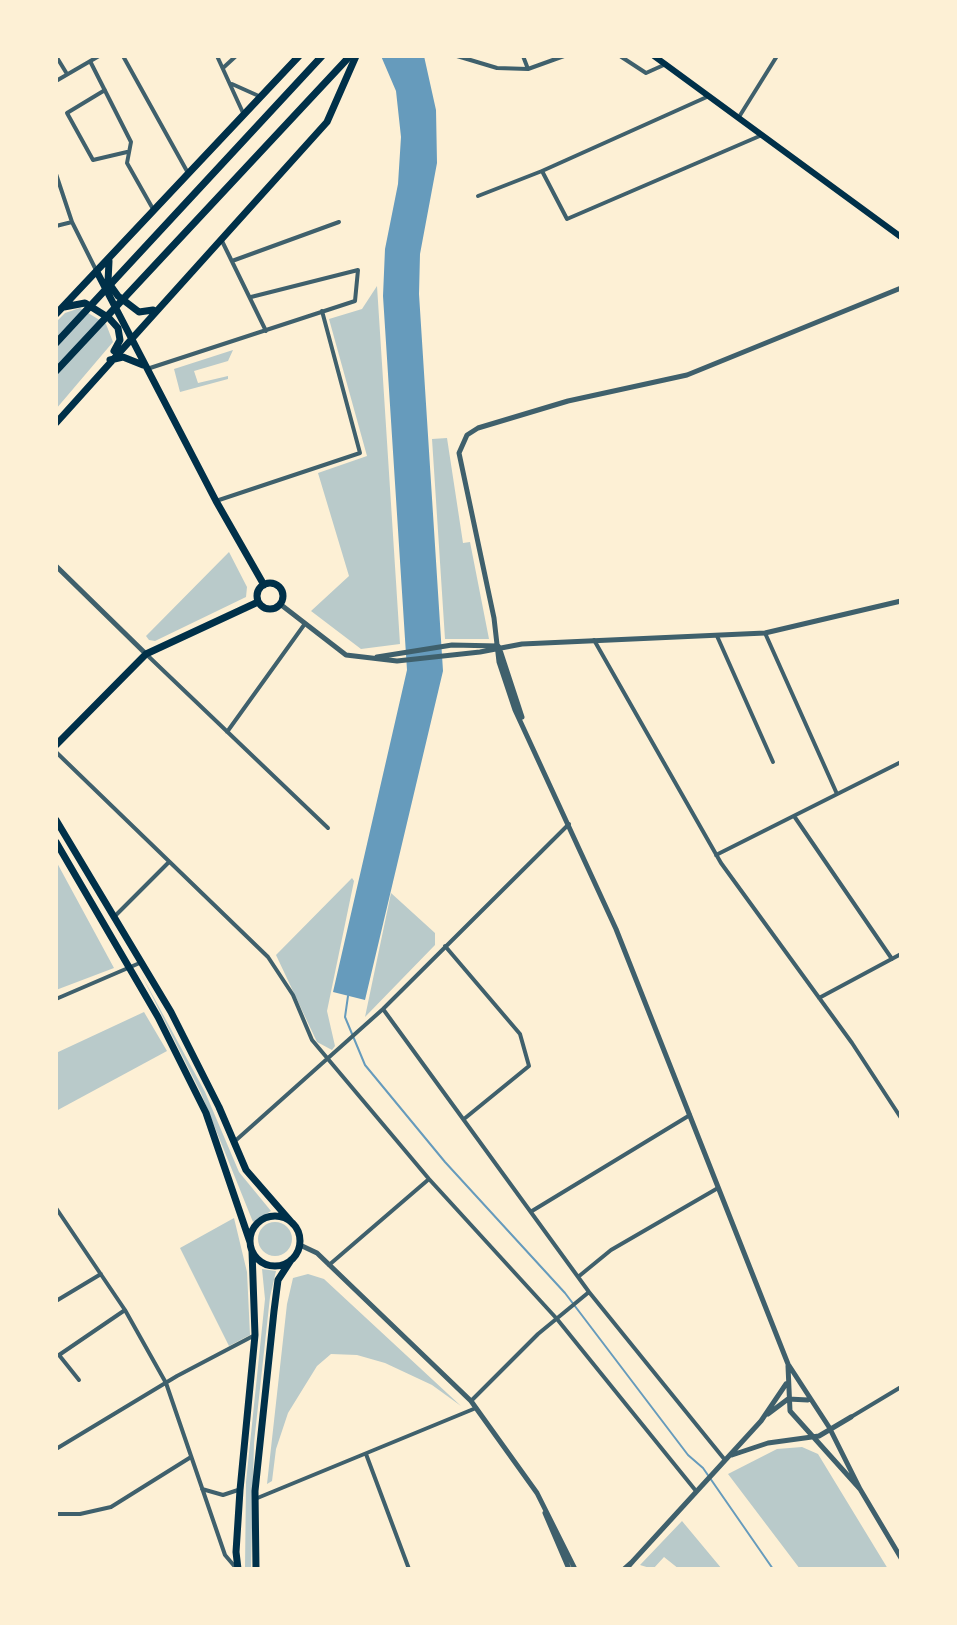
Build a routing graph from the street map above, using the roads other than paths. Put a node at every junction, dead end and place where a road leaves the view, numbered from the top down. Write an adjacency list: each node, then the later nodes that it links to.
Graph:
1 (56, 56): 20 (street)
2 (99, 56): 16 (street)
3 (123, 56): 32 (street)
4 (217, 56): 18 (street)
5 (236, 56): 18 (street)
6 (299, 56): 25 (main road)
7 (322, 56): 50 (main road)
8 (350, 56): 53 (main road)
9 (356, 56): 38 (main road)
10 (457, 56): 19 (street)
11 (523, 56): 19 (street)
12 (564, 56): 19 (street)
13 (620, 56): 17 (street)
14 (654, 56): 17 (main road)
15 (777, 56): 27 (street)
16 (90, 61): 20 (street); 23 (street)
17 (666, 64): 24 (main road)
18 (223, 68): 22 (street)
19 (528, 69)
20 (67, 74): 21 (street)
21 (56, 81)
22 (230, 83): 25 (street); 26 (street)
23 (105, 90): 29 (street); 29 (street)
24 (709, 96): 27 (main road); 30 (street)
25 (261, 97): 26 (main road)
26 (244, 115): 32 (main road)
27 (739, 117): 28 (main road)
28 (762, 135): 30 (street); 39 (main road)
29 (127, 152): 34 (street)
30 (542, 171): 33 (street)
31 (56, 174): 35 (street)
32 (189, 174): 34 (main road)
33 (478, 196)
34 (154, 211): 40 (main road)
35 (72, 222): 37 (street); 42 (street)
36 (339, 222): 41 (street)
37 (56, 226)
38 (220, 237): 41 (street); 45 (main road)
39 (901, 237)
40 (110, 259): 42 (main road); 45 (main road)
41 (232, 261): 44 (street)
42 (97, 272): 46 (main road); 49 (main road)
43 (901, 288): 65 (street)
44 (251, 297): 47 (street); 48 (street)
45 (157, 308): 49 (main road)
46 (59, 311): 51 (main road)
47 (322, 311): 48 (street); 55 (street)
48 (266, 331): 52 (street)
49 (130, 339): 51 (main road); 52 (main road)
50 (56, 343)
51 (109, 361): 52 (main road); 54 (main road)
52 (147, 369): 55 (main road)
53 (56, 371)
54 (56, 423)
55 (216, 501): 57 (main road)
56 (56, 566): 66 (street)
57 (264, 585): 59 (main road); 60 (main road)
58 (901, 601): 62 (street)
59 (258, 602): 60 (main road); 66 (main road)
60 (280, 604): 61 (street)
61 (304, 625): 67 (street); 68 (street)
62 (765, 633): 63 (street); 73 (street)
63 (717, 636): 64 (street); 71 (street)
64 (594, 640): 65 (street); 79 (street)
65 (499, 646): 67 (street); 67 (street); 76 (street)
66 (146, 654): 68 (street); 69 (main road)
67 (373, 658)
68 (227, 732): 77 (street)
69 (56, 745)
70 (56, 752): 80 (street)
71 (773, 762)
72 (900, 765): 73 (street)
73 (837, 794): 74 (street)
74 (794, 816): 79 (street); 84 (street)
75 (56, 820): 81 (main road)
76 (569, 824): 82 (street); 91 (street)
77 (328, 828)
78 (56, 842): 86 (main road)
79 (716, 855): 87 (street)
80 (169, 862): 81 (street); 90 (street)
81 (114, 917): 85 (main road)
82 (445, 946): 89 (street); 93 (street)
83 (901, 954): 84 (street)
84 (892, 959): 87 (street)
85 (142, 962): 86 (street); 94 (main road)
86 (128, 970): 88 (street); 101 (main road)
87 (819, 998): 92 (street)
88 (56, 999)
89 (383, 1009): 90 (street); 93 (street)
90 (329, 1060): 94 (street); 95 (street)
91 (691, 1115): 96 (street); 98 (street)
92 (901, 1118)
93 (464, 1119): 98 (street)
94 (232, 1143): 99 (main road)
95 (429, 1179): 103 (street); 109 (street)
96 (720, 1187): 105 (street); 111 (street)
97 (56, 1208): 104 (street)
98 (532, 1211): 105 (street)
99 (293, 1224): 100 (main road); 101 (main road)
100 (300, 1245): 102 (main road); 103 (street)
101 (251, 1247): 102 (main road); 110 (main road)
102 (291, 1260): 136 (main road)
103 (329, 1265): 117 (street)
104 (101, 1274): 107 (street); 108 (street)
105 (578, 1277): 106 (street)
106 (589, 1292): 109 (street); 130 (street)
107 (56, 1301)
108 (125, 1310): 112 (street); 113 (street)
109 (557, 1319): 117 (street); 134 (street)
110 (255, 1335): 113 (street); 133 (main road)
111 (788, 1364): 114 (street); 118 (street)
112 (79, 1380)
113 (166, 1383): 126 (street); 129 (street)
114 (786, 1384): 116 (street); 122 (street)
115 (901, 1387): 120 (street)
116 (788, 1399): 118 (street); 122 (street); 124 (street)
117 (471, 1401): 119 (street)
118 (812, 1404): 121 (street)
119 (476, 1408): 127 (street); 135 (street)
120 (851, 1417): 121 (street); 123 (street)
121 (823, 1419): 123 (street)
122 (761, 1421): 130 (street)
123 (831, 1431): 124 (street); 132 (street)
124 (813, 1437): 125 (street); 128 (street)
125 (804, 1439): 128 (street); 130 (street)
126 (56, 1449)
127 (366, 1454): 136 (street); 142 (street)
128 (831, 1456): 132 (street)
129 (191, 1457): 131 (street); 137 (street)
130 (725, 1460): 134 (street)
131 (202, 1489): 133 (street); 140 (street)
132 (860, 1489): 138 (street)
133 (240, 1490): 140 (main road)
134 (696, 1491): 145 (street)
135 (537, 1493): 143 (street); 144 (street)
136 (255, 1499): 141 (main road)
137 (56, 1514)
138 (899, 1550): 139 (street)
139 (901, 1558)
140 (238, 1569)
141 (256, 1569)
142 (409, 1569)
143 (569, 1569)
144 (575, 1569)
145 (625, 1569)

